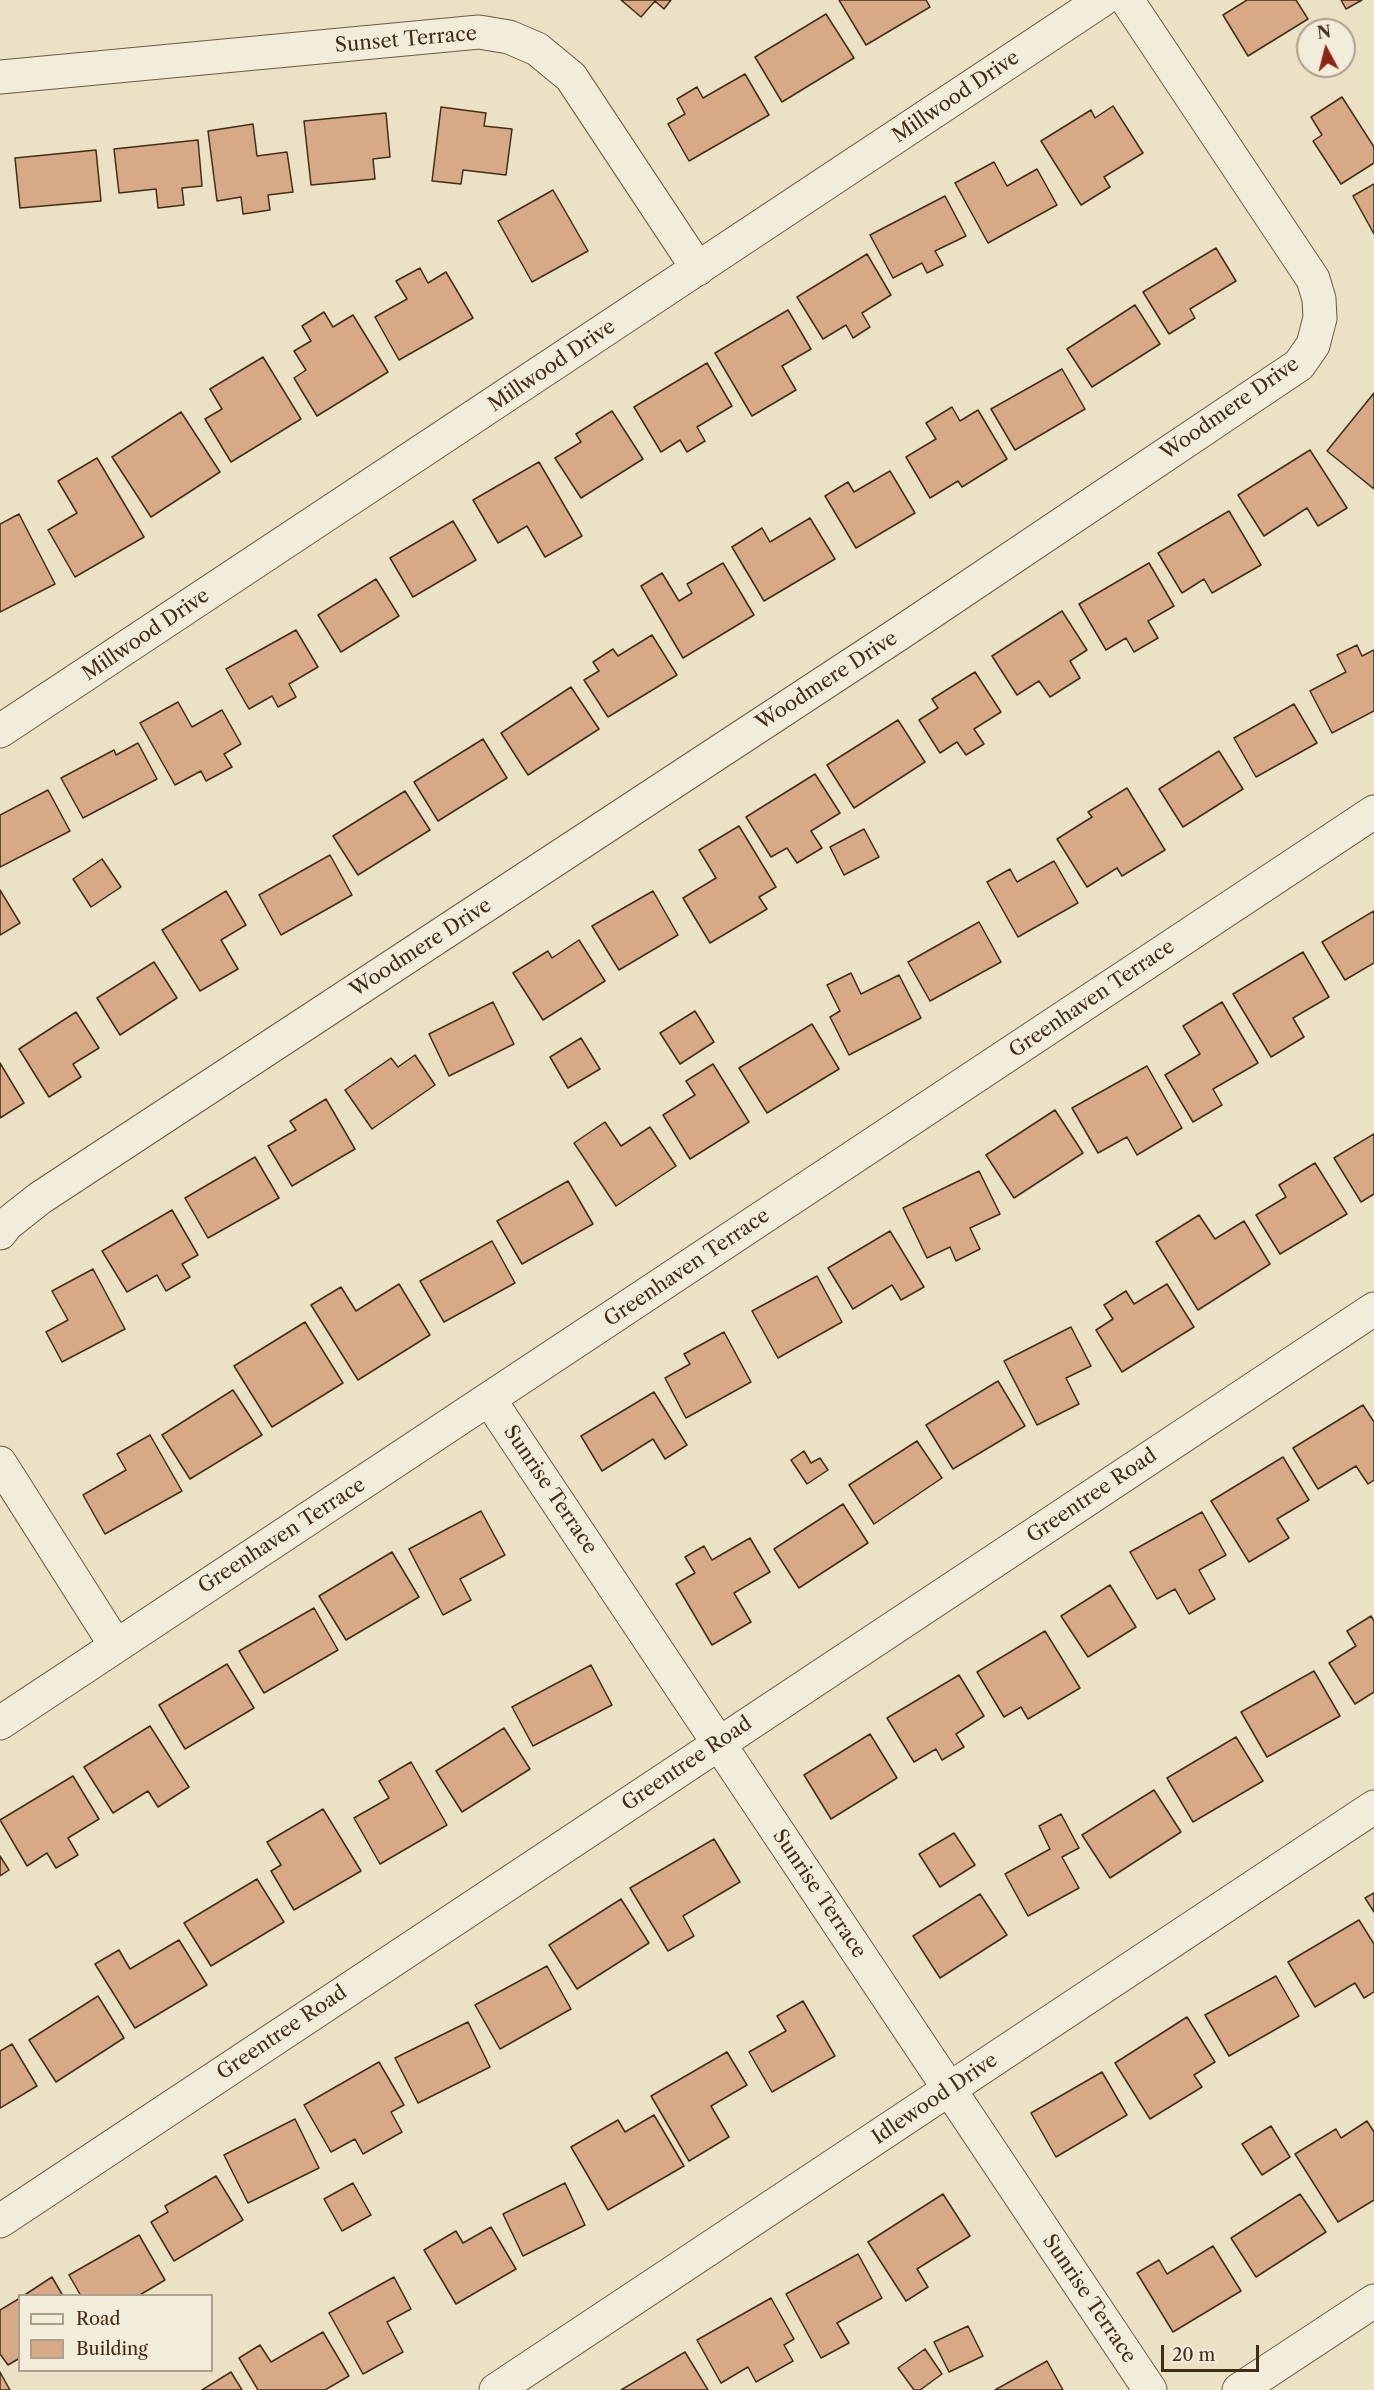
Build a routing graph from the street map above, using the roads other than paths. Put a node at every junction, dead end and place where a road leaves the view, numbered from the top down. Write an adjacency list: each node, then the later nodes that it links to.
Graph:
1 (1102, 0): 4 (street, Millwood Drive)
2 (1126, 0): 7 (street, Woodmere Drive)
3 (0, 77): 4 (street, Sunset Terrace)
4 (698, 269): 5 (street, Millwood Drive)
5 (0, 731)
6 (1374, 812): 9 (street, Greenhaven Terrace)
7 (0, 1233)
8 (1374, 1309): 13 (street, Greentree Road)
9 (489, 1399): 11 (street, Greenhaven Terrace); 13 (street, Sunrise Terrace)
10 (0, 1463): 11 (street)
11 (116, 1646): 12 (street, Greenhaven Terrace)
12 (0, 1723)
13 (718, 1743): 15 (street, Sunrise Terrace); 16 (street, Greentree Road)
14 (1374, 1807): 15 (street, Idlewood Drive)
15 (950, 2090): 18 (street, Idlewood Drive); 19 (street, Sunrise Terrace)
16 (0, 2221)
17 (1374, 2301): 20 (street)
18 (496, 2390)
19 (1150, 2390)
20 (1239, 2390)

